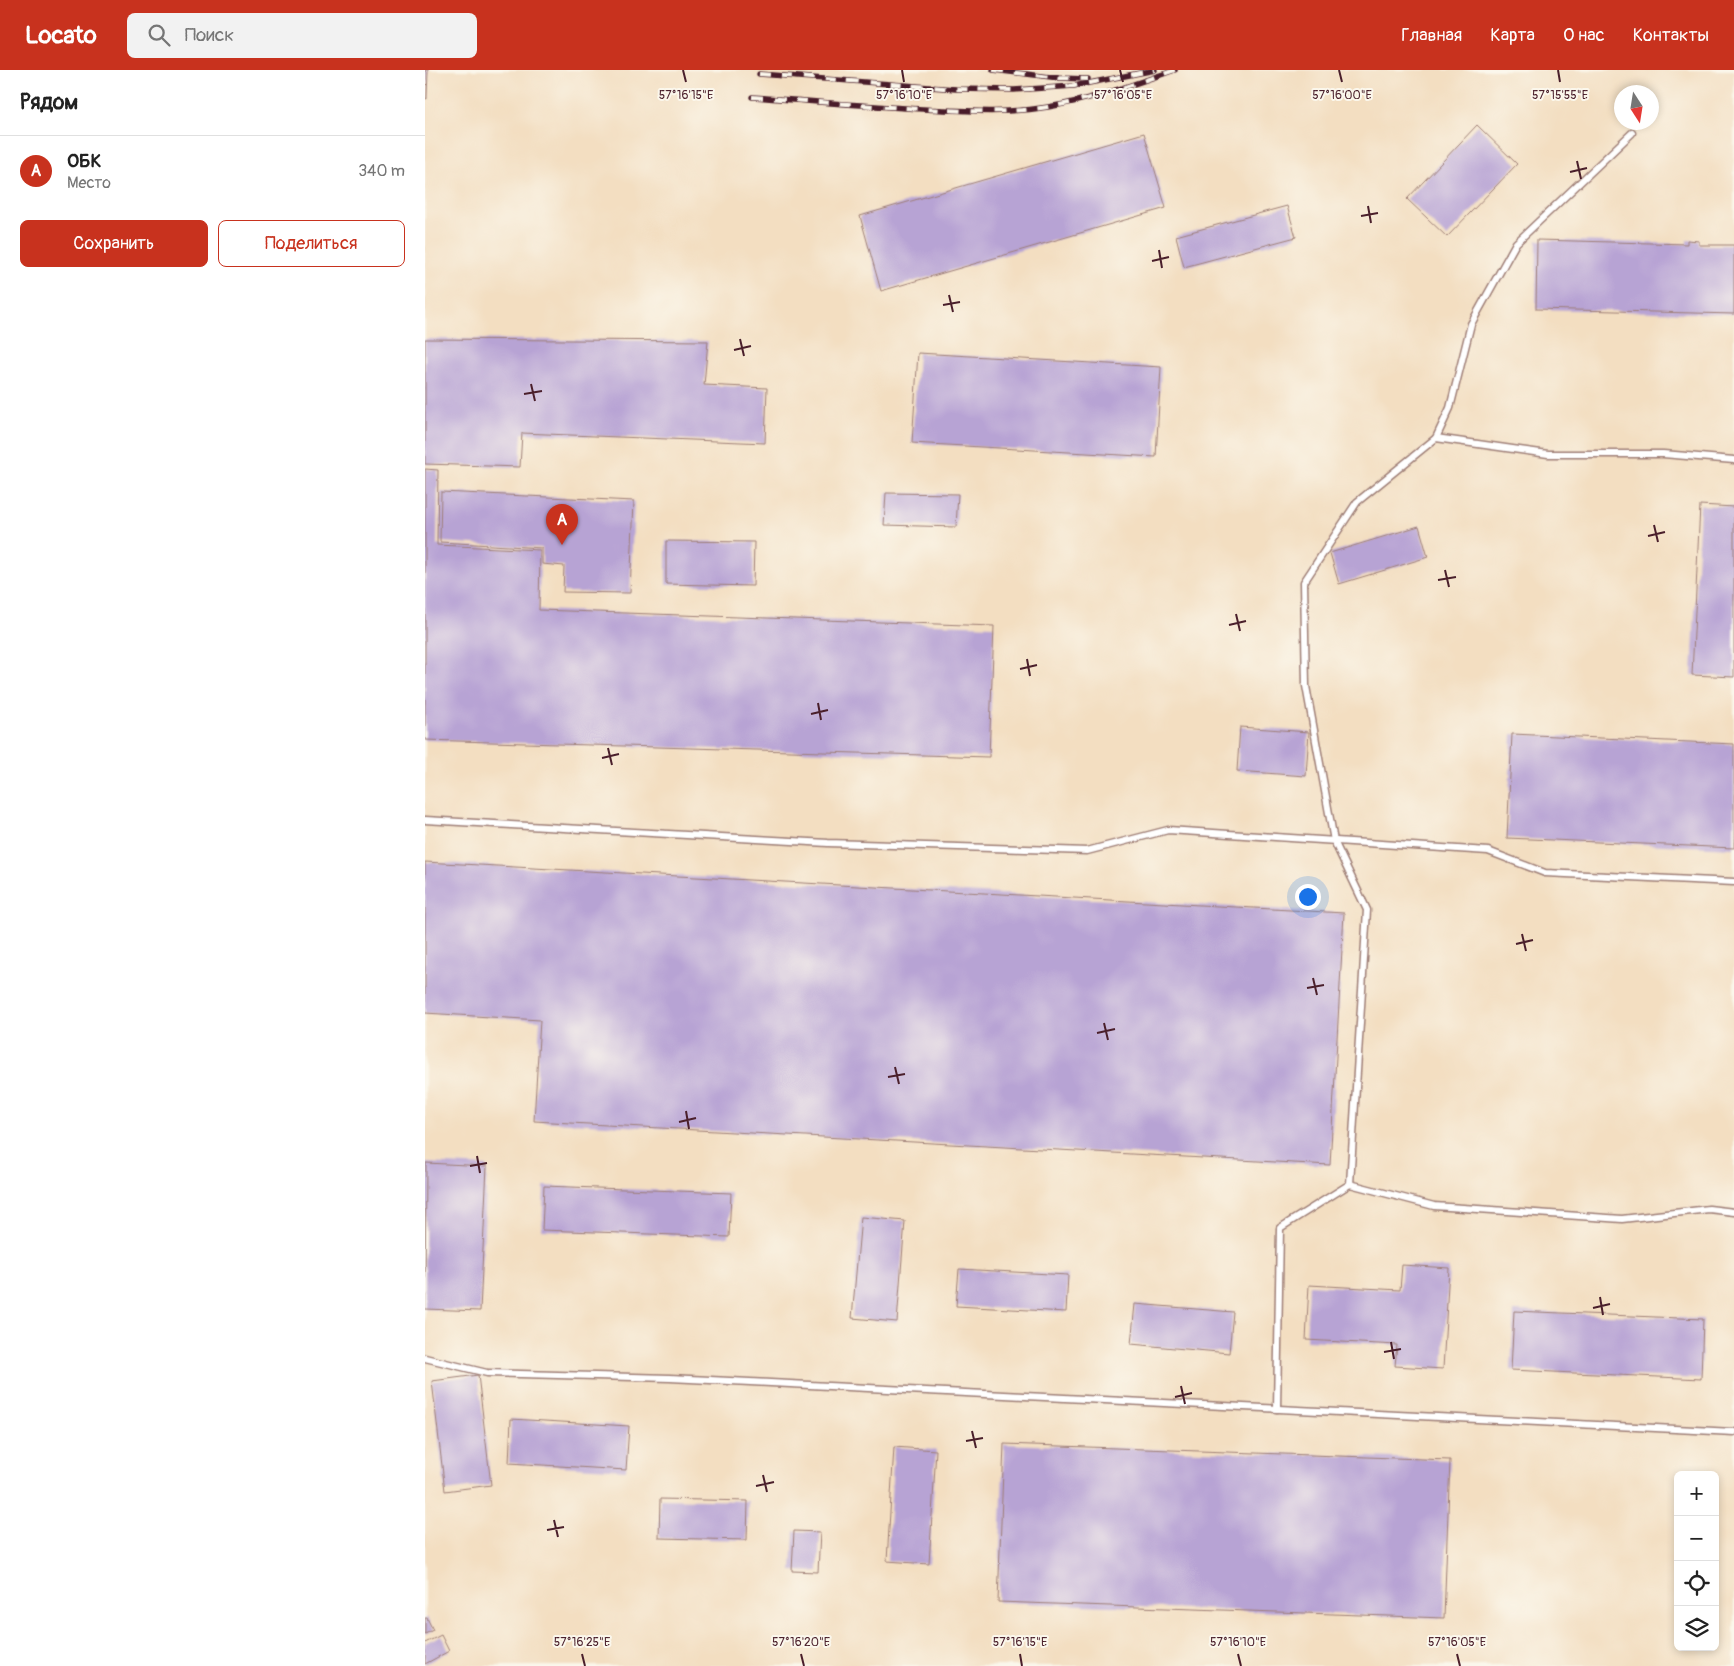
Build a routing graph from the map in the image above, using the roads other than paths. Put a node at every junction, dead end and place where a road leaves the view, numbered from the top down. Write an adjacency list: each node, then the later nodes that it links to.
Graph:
1 (1632, 133): 2 (lane)
2 (1436, 438): 3 (lane); 5 (lane)
3 (1734, 460)
4 (425, 820): 5 (lane)
5 (1334, 841): 6 (lane); 7 (lane)
6 (1734, 882)
7 (1350, 1184): 8 (lane); 10 (lane)
8 (1734, 1212)
9 (425, 1358): 10 (lane)
10 (1277, 1409): 11 (lane)
11 (1734, 1432)

